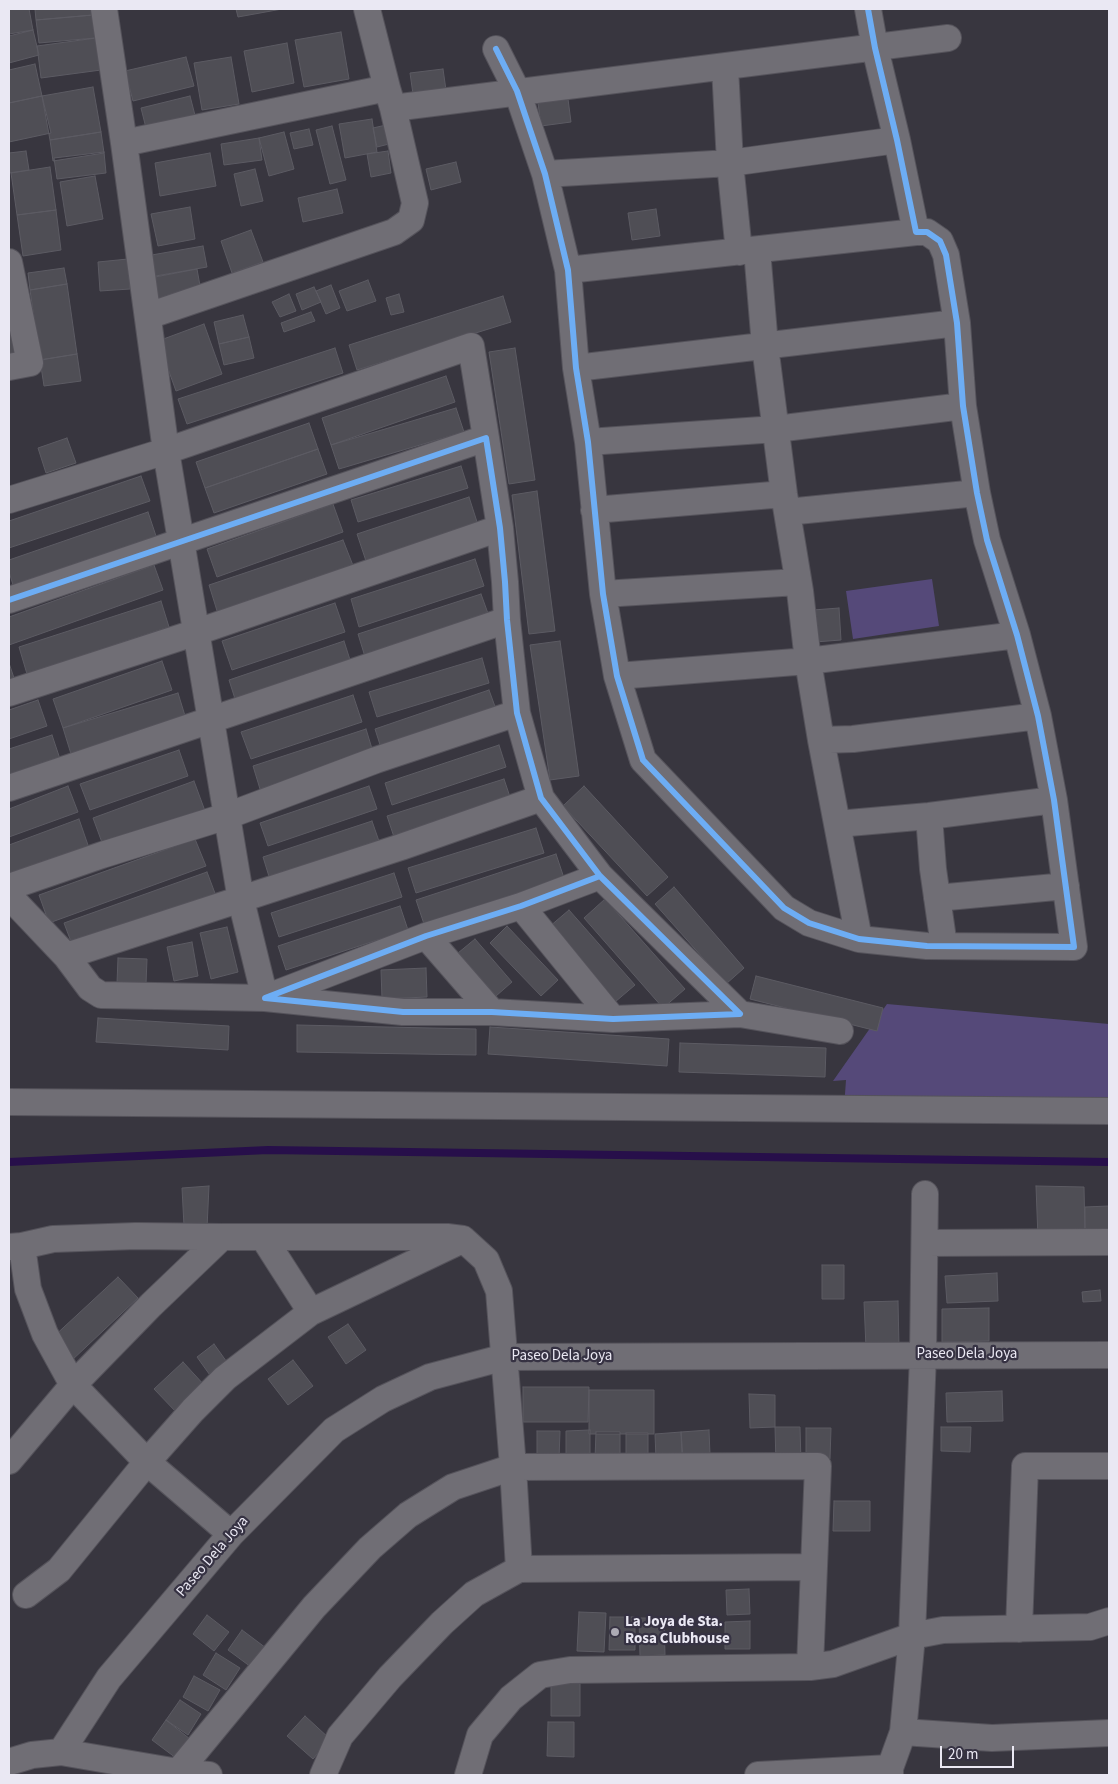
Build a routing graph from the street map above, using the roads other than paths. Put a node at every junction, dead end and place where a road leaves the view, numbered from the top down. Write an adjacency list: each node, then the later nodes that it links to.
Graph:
1 (104, 9): 11 (street)
2 (367, 9): 9 (street)
3 (868, 9): 5 (street)
4 (948, 38): 5 (street)
5 (875, 48): 7 (street); 10 (street)
6 (496, 49): 8 (street)
7 (725, 67): 8 (street); 12 (street)
8 (517, 91): 9 (street); 13 (street)
9 (390, 98): 11 (street); 18 (street)
10 (897, 140): 12 (street); 14 (street)
11 (124, 143): 18 (street)
12 (730, 163): 13 (street); 15 (street)
13 (545, 174): 17 (street)
14 (916, 232): 15 (street); 19 (street)
15 (748, 251): 17 (street); 20 (street)
16 (9, 262): 21 (street)
17 (568, 270): 22 (street)
18 (148, 316): 27 (street)
19 (957, 323): 20 (street); 23 (street)
20 (765, 346): 22 (street); 24 (street)
21 (9, 367)
22 (576, 368): 26 (street)
23 (963, 406): 24 (street); 28 (street)
24 (776, 429): 26 (street); 30 (street)
25 (486, 438): 27 (street); 32 (street); 33 (street)
26 (588, 442): 31 (street)
27 (166, 451): 29 (street); 33 (street)
28 (977, 493): 30 (street); 39 (street)
29 (9, 500)
30 (786, 503): 31 (street); 34 (street)
31 (594, 510): 35 (street)
32 (500, 528): 37 (street); 38 (street)
33 (182, 540): 36 (street); 38 (street)
34 (798, 582): 35 (street); 40 (street)
35 (603, 594): 41 (street)
36 (9, 600)
37 (506, 620): 43 (street); 45 (street)
38 (198, 632): 42 (street); 45 (street)
39 (1017, 635): 40 (street); 44 (street)
40 (808, 661): 41 (street); 46 (street)
41 (617, 676): 61 (street)
42 (9, 693)
43 (517, 713): 48 (street); 50 (street)
44 (1038, 716): 46 (street); 49 (street)
45 (211, 720): 47 (street); 50 (street)
46 (822, 740): 52 (street)
47 (9, 788)
48 (541, 798): 53 (street); 58 (street)
49 (1054, 800): 51 (street); 54 (street)
50 (227, 816): 55 (street); 58 (street)
51 (929, 816): 52 (street); 57 (street)
52 (837, 824): 61 (street)
53 (600, 876): 59 (street); 66 (street)
54 (1066, 886): 57 (street); 62 (street)
55 (9, 887)
56 (9, 896): 63 (street)
57 (937, 898): 62 (street)
58 (241, 900): 63 (street); 64 (street)
59 (521, 906): 60 (street); 67 (street)
60 (426, 936): 64 (street); 65 (street)
61 (859, 939): 62 (street)
62 (944, 946)
63 (66, 956): 64 (street)
64 (265, 998): 65 (street)
65 (492, 1012): 67 (street)
66 (740, 1014): 67 (street); 68 (street)
67 (613, 1019)
68 (840, 1031)
69 (9, 1102): 70 (street)
70 (1109, 1111)
71 (925, 1194): 76 (street)
72 (263, 1237): 73 (street); 74 (street); 78 (street)
73 (222, 1238): 77 (street); 82 (street)
74 (463, 1239): 78 (street); 81 (street)
75 (1109, 1242): 76 (street)
76 (925, 1243): 80 (street)
77 (16, 1246): 82 (street)
78 (311, 1312): 84 (street)
79 (1109, 1354): 80 (street, Paseo Dela Joya)
80 (923, 1355): 81 (street, Paseo Dela Joya); 93 (street)
81 (505, 1357): 86 (street); 87 (street, Paseo Dela Joya)
82 (72, 1385): 83 (street); 84 (street)
83 (9, 1461)
84 (147, 1462): 87 (street); 90 (street)
85 (1109, 1466): 92 (street)
86 (513, 1467): 88 (street); 89 (street); 100 (street)
87 (231, 1534): 97 (street, Paseo Dela Joya)
88 (814, 1567): 89 (street); 94 (street)
89 (519, 1570): 102 (street)
90 (26, 1595)
91 (1109, 1621): 92 (street)
92 (1018, 1629): 93 (street)
93 (912, 1636): 94 (street); 95 (street)
94 (810, 1668): 103 (street)
95 (903, 1732): 96 (street); 99 (street)
96 (1109, 1733)
97 (61, 1752): 98 (street); 100 (street)
98 (9, 1762)
99 (890, 1771): 104 (street)
100 (178, 1772): 101 (street)
101 (209, 1775)
102 (323, 1775)
103 (468, 1775)
104 (758, 1775)

